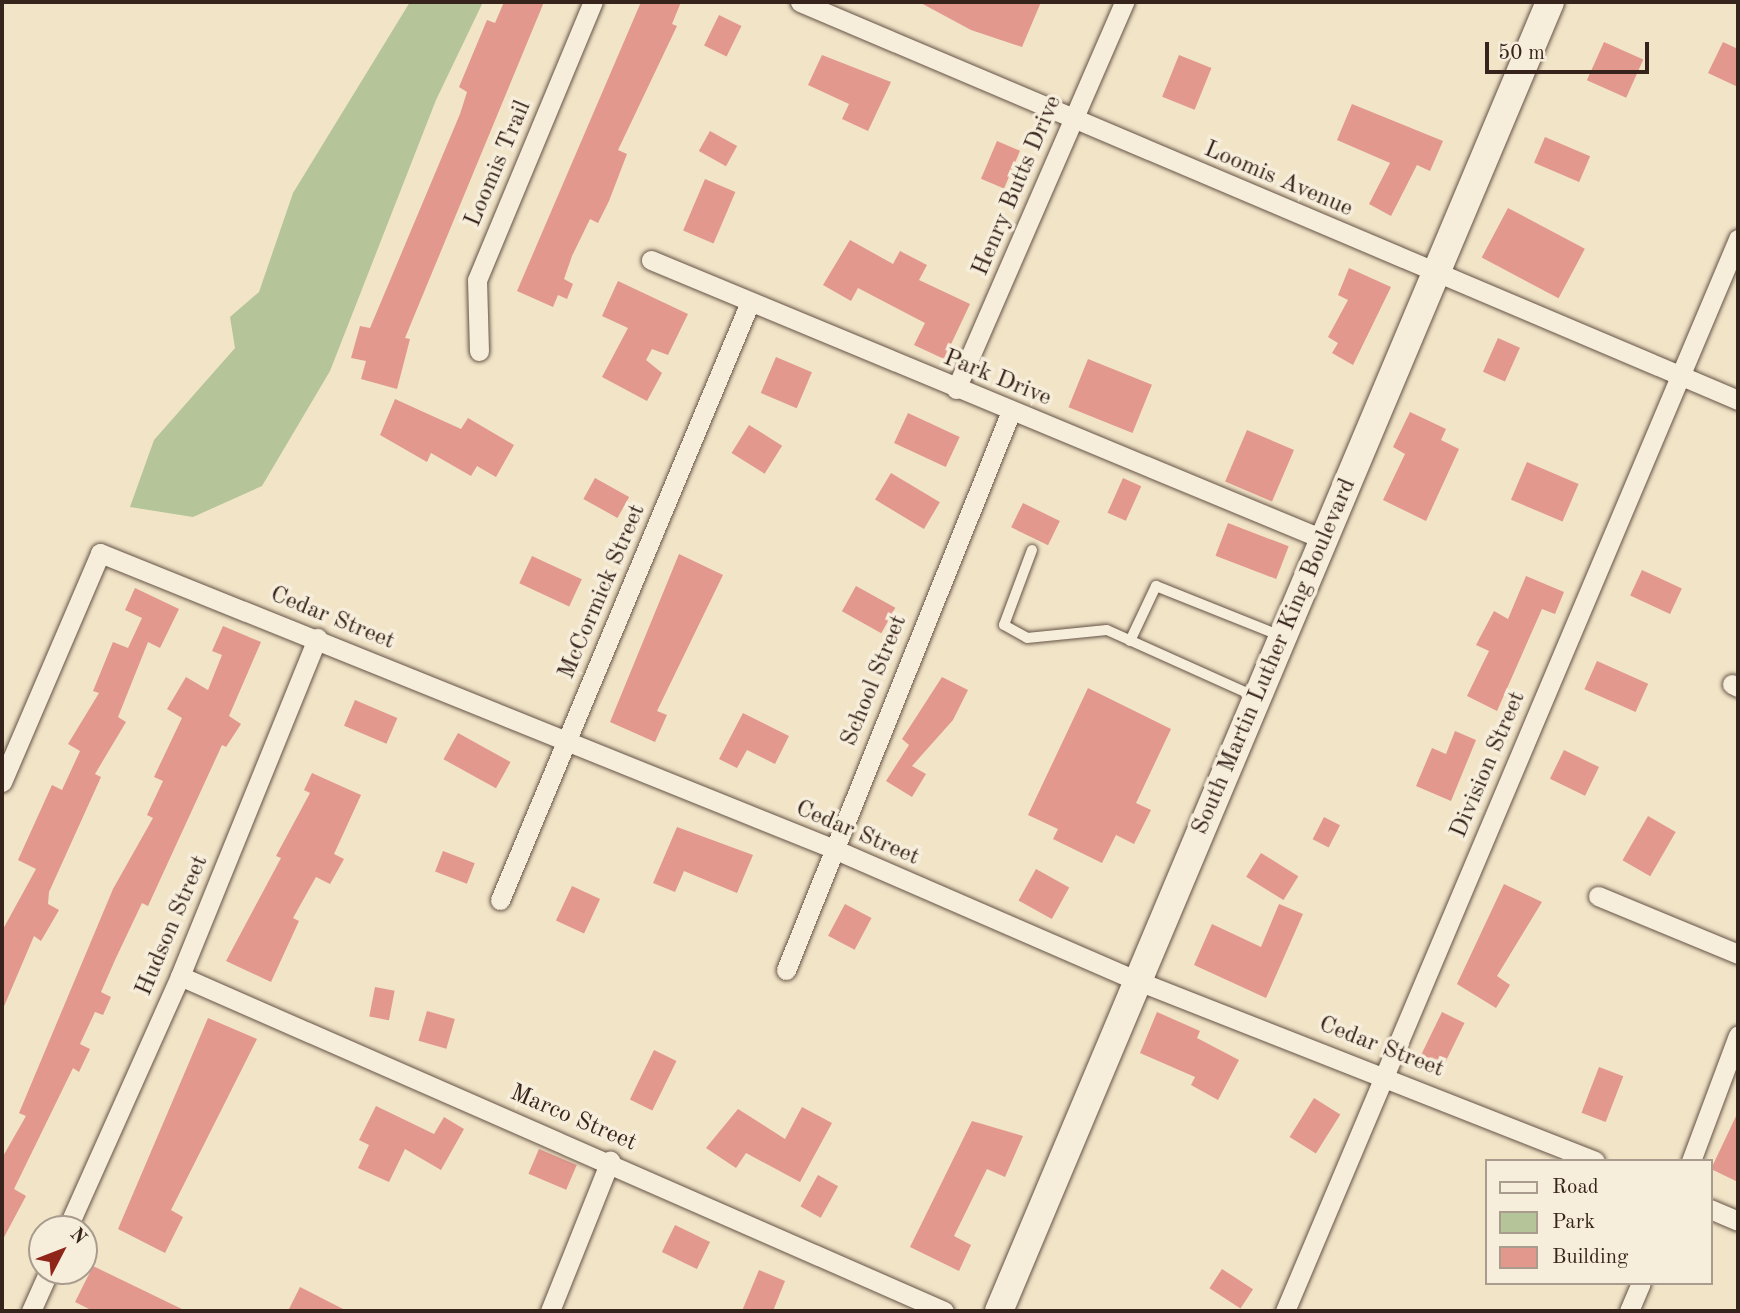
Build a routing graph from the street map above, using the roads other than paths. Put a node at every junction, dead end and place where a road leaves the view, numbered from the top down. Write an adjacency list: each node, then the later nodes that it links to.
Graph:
1 (593, 2): 10 (street, Loomis Trail)
2 (800, 2): 5 (street, Loomis Avenue)
3 (1124, 2): 5 (street, Henry Butts Drive)
4 (1550, 2): 8 (street, South Martin Luther King Boulevard)
5 (1073, 120): 8 (street, Loomis Avenue); 12 (street, Henry Butts Drive)
6 (1738, 239): 11 (street, Division Street)
7 (651, 260): 9 (street, Park Drive)
8 (1437, 275): 11 (street, Loomis Avenue); 15 (street, South Martin Luther King Boulevard)
9 (750, 302): 12 (street, Park Drive); 21 (street, McCormick Street)
10 (479, 351)
11 (1681, 374): 13 (street, Loomis Avenue); 31 (street, Division Street)
12 (956, 389): 14 (street, Park Drive)
13 (1738, 400)
14 (1011, 411): 15 (street, Park Drive); 23 (street, School Street)
15 (1325, 540): 17 (street, South Martin Luther King Boulevard)
16 (1032, 550): 19 (lane)
17 (1283, 637): 19 (lane); 20 (street, South Martin Luther King Boulevard)
18 (317, 638): 21 (street, Cedar Street); 22 (street, Cedar Street); 28 (street, Hudson Street)
19 (1130, 641): 20 (lane)
20 (1258, 698): 29 (street, South Martin Luther King Boulevard)
21 (566, 744): 23 (street, Cedar Street); 25 (street, McCormick Street)
22 (2, 782)
23 (834, 849): 27 (street, School Street); 29 (street, Cedar Street)
24 (1598, 896): 26 (street)
25 (500, 900)
26 (1738, 954)
27 (786, 970)
28 (180, 976): 34 (street, Marco Street); 36 (street, Hudson Street)
29 (1138, 981): 31 (street, Cedar Street); 43 (street, South Martin Luther King Boulevard)
30 (1738, 1035): 33 (street)
31 (1384, 1075): 32 (street, Cedar Street); 44 (street, Division Street)
32 (1590, 1159)
33 (1692, 1159)
34 (610, 1161): 41 (street); 42 (street, Marco Street)
35 (1712, 1210): 37 (street)
36 (73, 1215)
37 (1738, 1221)
38 (43, 1285): 40 (street)
39 (1640, 1285): 45 (street)
40 (31, 1311)
41 (550, 1311)
42 (944, 1311)
43 (999, 1311)
44 (1285, 1311)
45 (1629, 1311)

